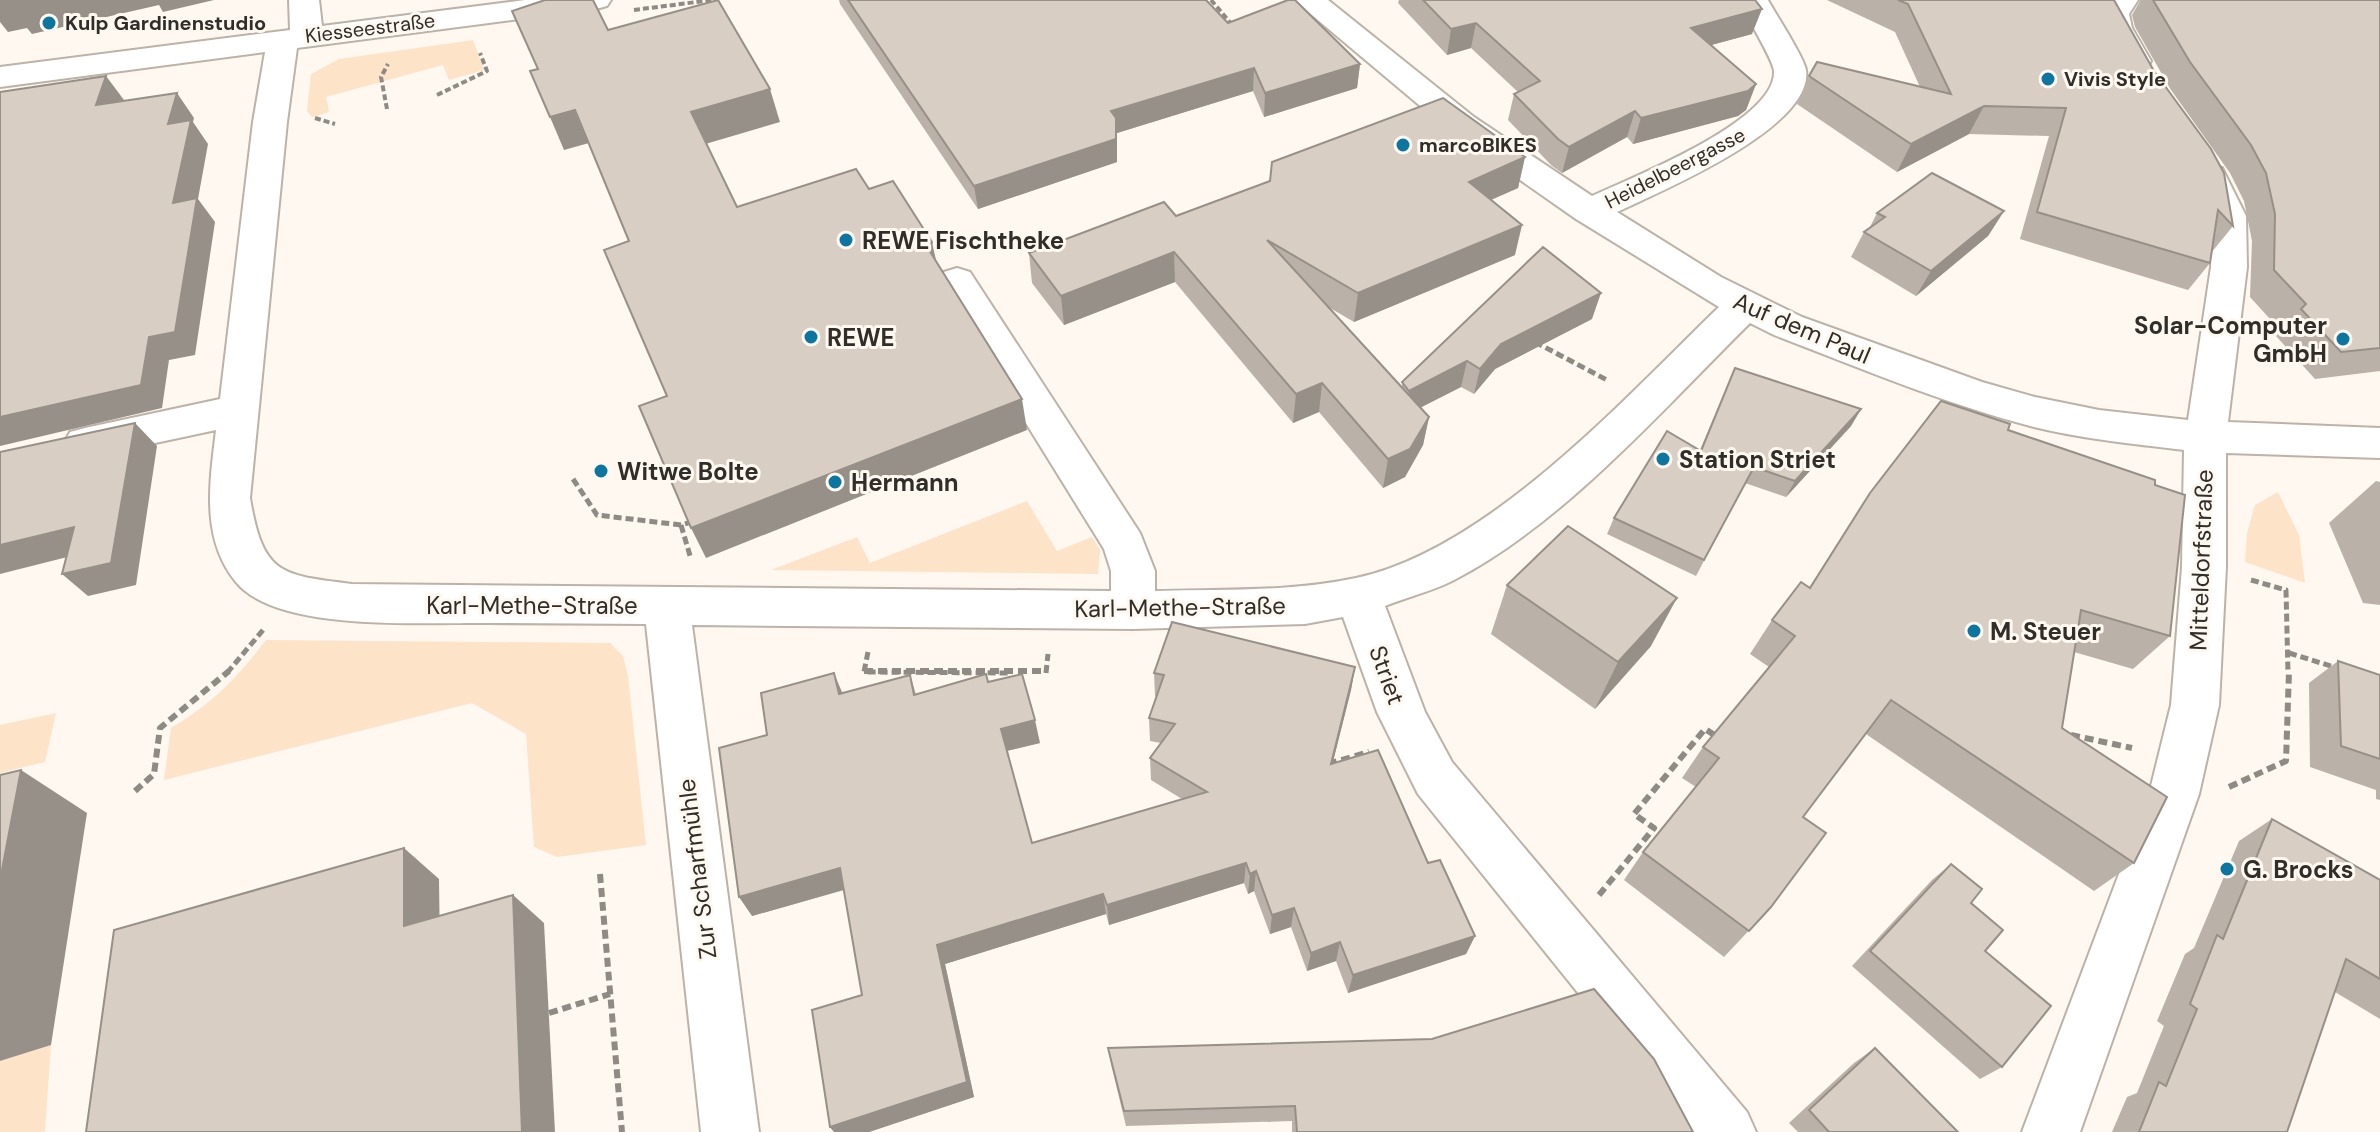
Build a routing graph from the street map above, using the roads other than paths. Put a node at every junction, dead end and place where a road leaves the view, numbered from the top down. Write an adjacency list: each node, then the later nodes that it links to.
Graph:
1 (304, 0): 6 (street, Karl-Methe-Straße)
2 (596, 0): 6 (street, Kiesseestraße)
3 (1309, 0): 10 (street, Auf dem Paul)
4 (1753, 0): 10 (street, Heidelbeergasse)
5 (2123, 0): 8 (street)
6 (294, 38): 7 (street, Kiesseestraße); 13 (street, Karl-Methe-Straße)
7 (0, 77)
8 (2153, 92)
9 (2193, 153): 14 (street, Mitteldorfstraße)
10 (1589, 211): 12 (street, Auf dem Paul)
11 (957, 281): 19 (street)
12 (1745, 305): 14 (street, Auf dem Paul); 17 (street)
13 (239, 410): 16 (street); 18 (street, Karl-Methe-Straße)
14 (2205, 437): 15 (street, Auf dem Paul); 22 (street, Mitteldorfstraße)
15 (2380, 443)
16 (55, 450)
17 (1359, 596): 19 (street, Karl-Methe-Straße); 21 (street, Striet)
18 (667, 606): 19 (street, Karl-Methe-Straße); 20 (street, Zur Scharfmühle)
19 (1133, 610)
20 (730, 1132)
21 (1727, 1132)
22 (2051, 1132)

